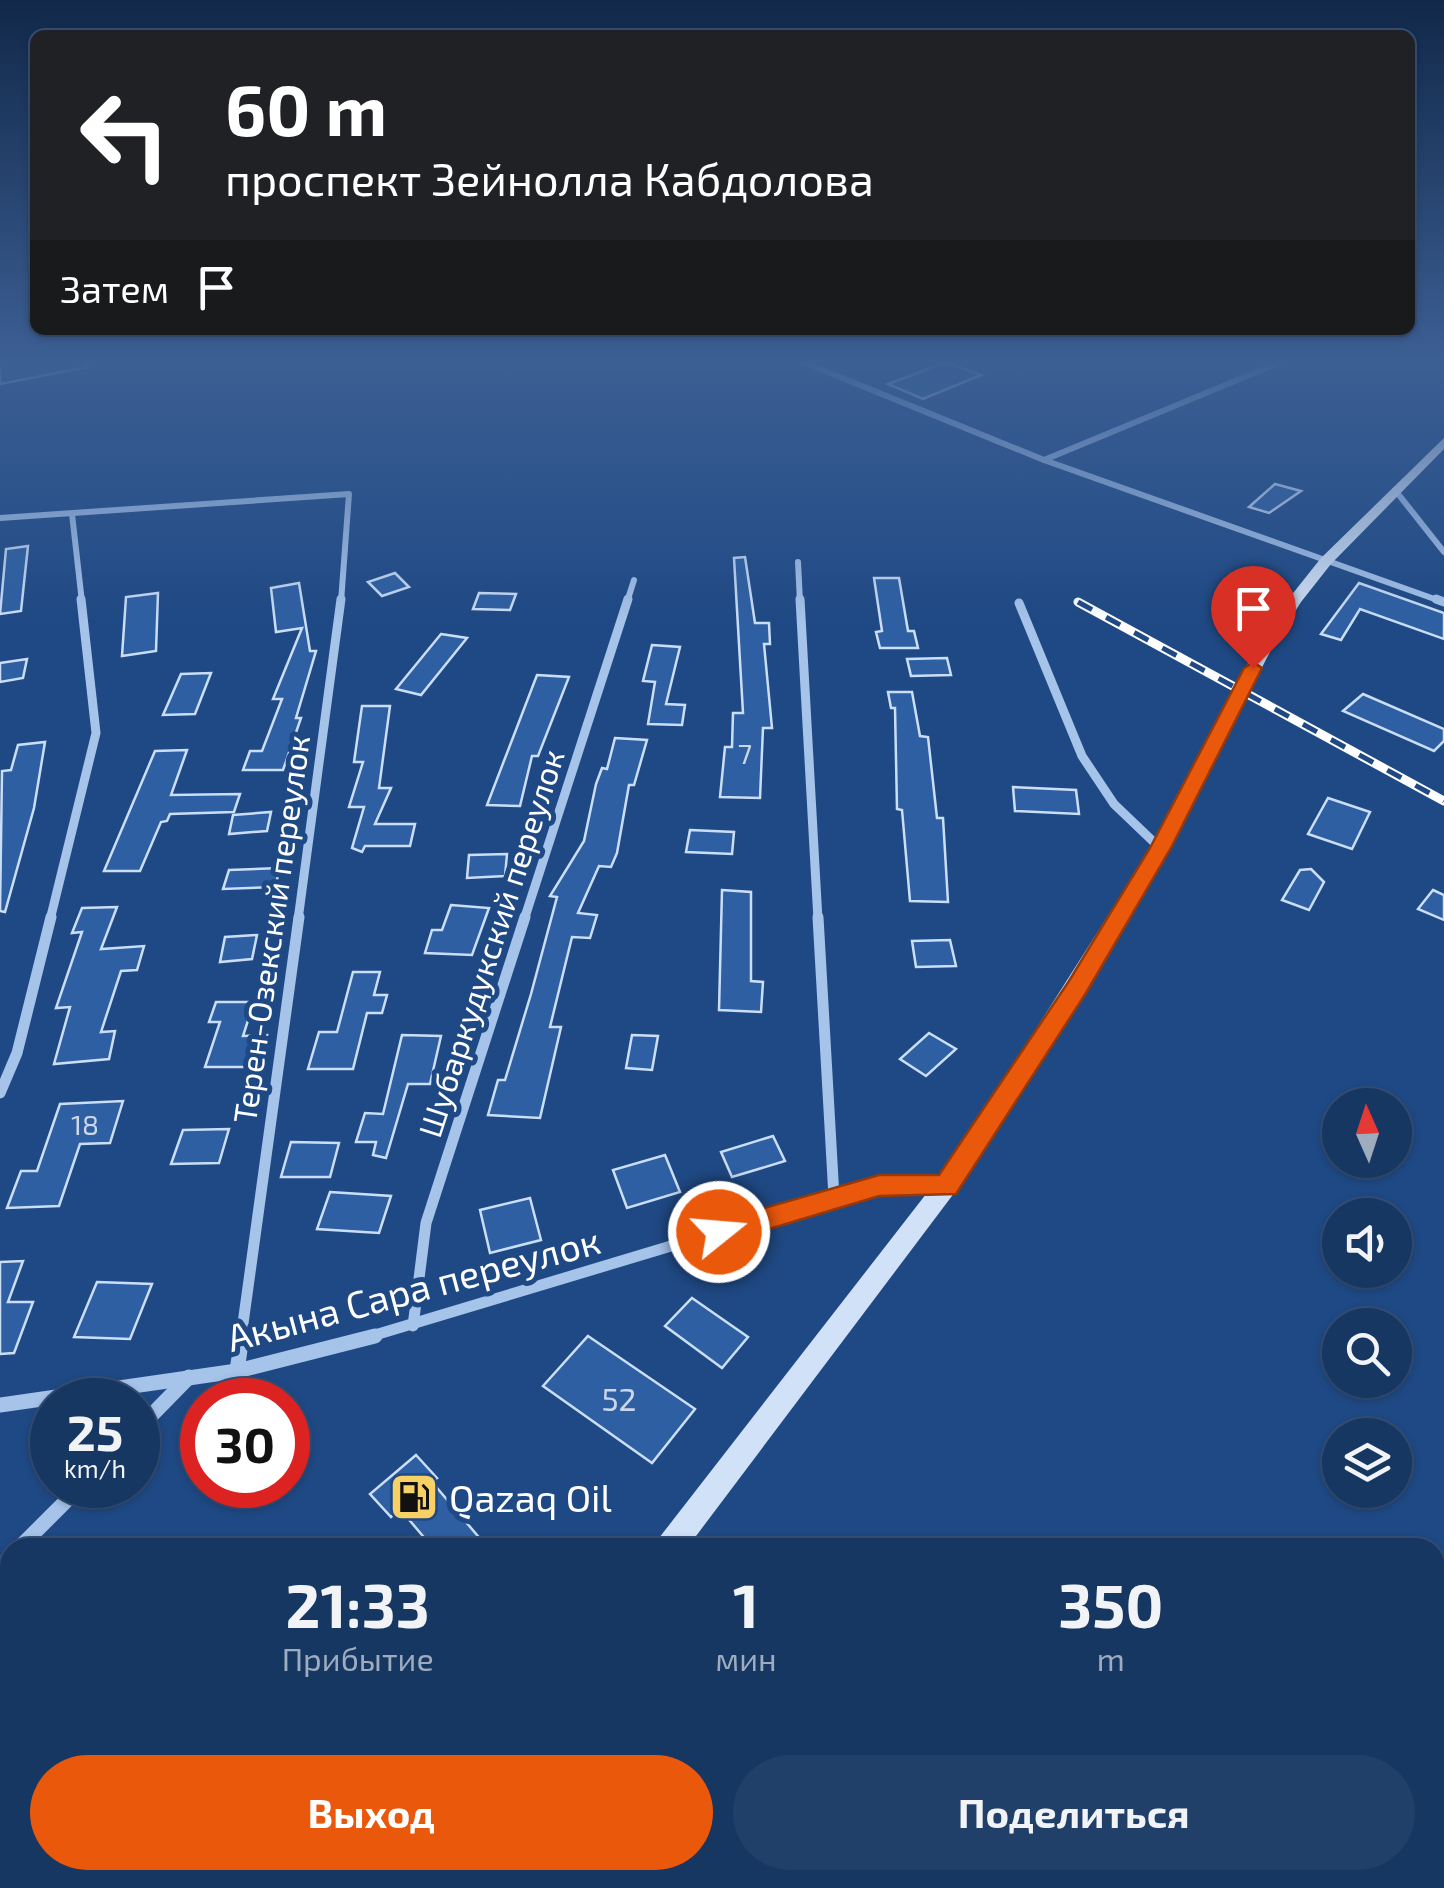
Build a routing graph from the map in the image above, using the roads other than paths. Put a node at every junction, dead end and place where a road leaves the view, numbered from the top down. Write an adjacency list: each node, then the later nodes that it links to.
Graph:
1 (1012, 447): 4 (street)
2 (1075, 447): 4 (street)
3 (1439, 447): 5 (main road)
4 (1044, 460): 9 (street)
5 (1395, 490): 8 (street); 9 (main road)
6 (72, 514): 7 (street); 15 (street); 19 (street, Терен-Озекский переулок)
7 (0, 518)
8 (1444, 552)
9 (1326, 561): 13 (street); 14 (main road)
10 (798, 562): 17 (street)
11 (634, 580): 18 (street, Шубаркудукский переулок)
12 (1019, 602): 14 (street)
13 (1444, 602)
14 (1160, 848): 16 (main road)
15 (0, 1093)
16 (946, 1186): 17 (street, Акына Сара переулок); 27 (main road)
17 (834, 1197): 18 (street, Акына Сара переулок)
18 (414, 1326): 19 (street, Акына Сара переулок)
19 (237, 1370): 20 (street, Акына Сара переулок)
20 (189, 1378)
21 (180, 1379): 23 (street, Акына Сара переулок)
22 (180, 1387): 24 (street)
23 (0, 1405)
24 (160, 1407)
25 (59, 1508): 26 (street)
26 (29, 1538)
27 (677, 1538)

